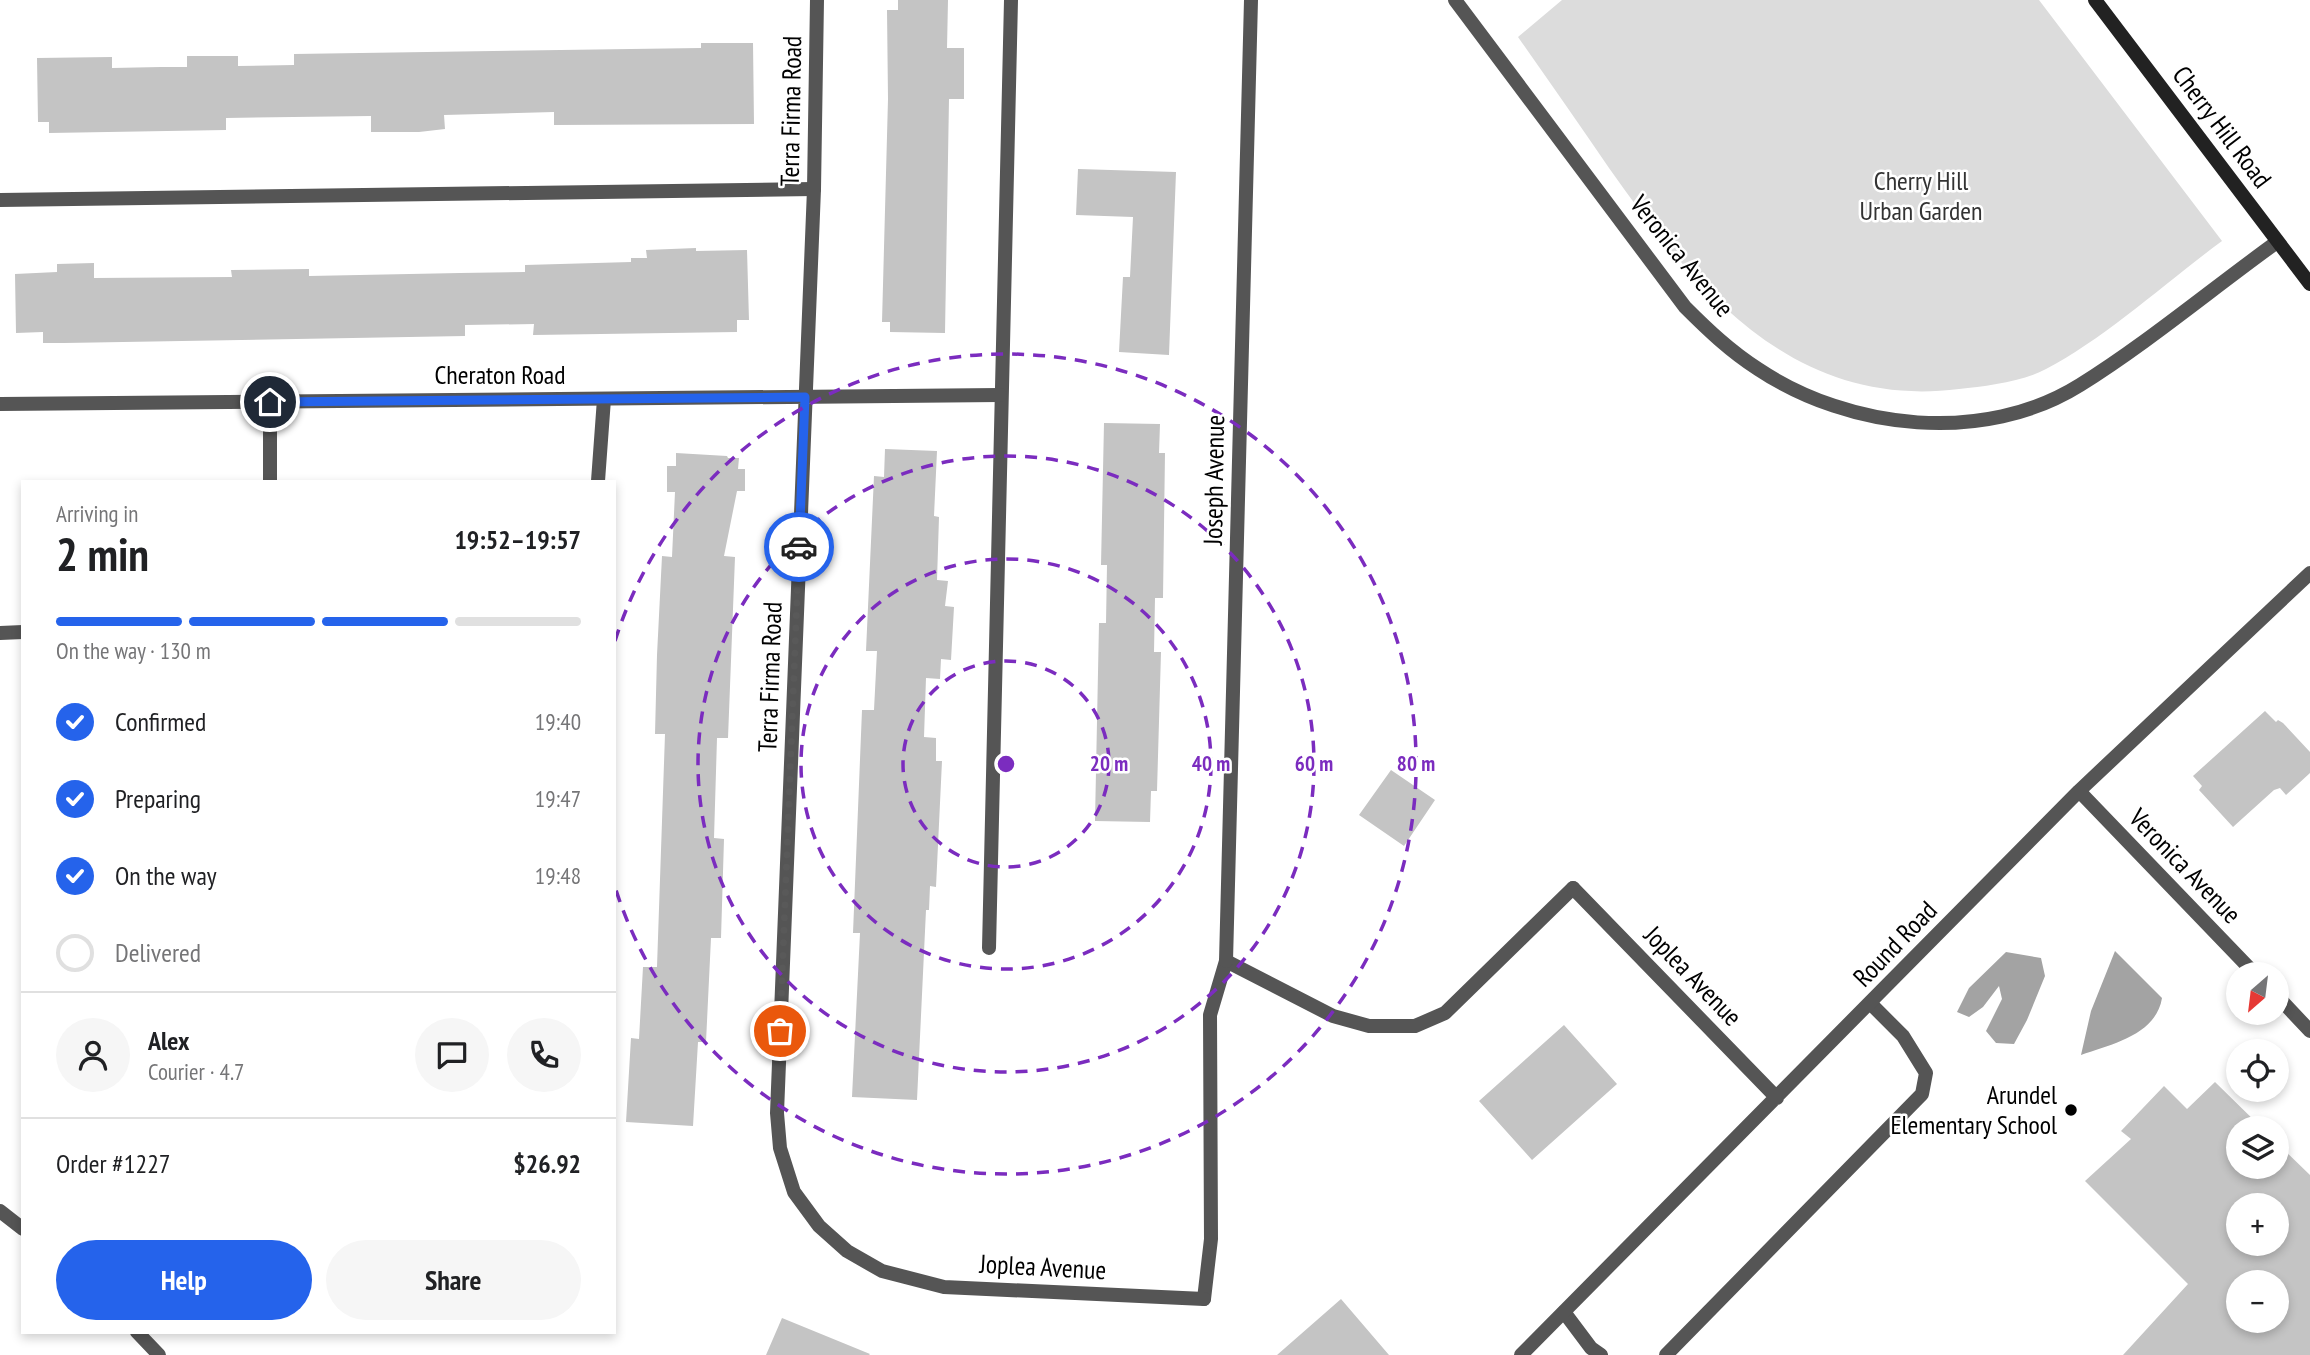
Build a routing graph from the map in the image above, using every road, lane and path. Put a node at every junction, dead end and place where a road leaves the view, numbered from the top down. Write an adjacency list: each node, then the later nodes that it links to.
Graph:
1 (817, 0): 6 (street, Terra Firma Road)
2 (1011, 0): 10 (street)
3 (1251, 0): 22 (street, Joseph Avenue)
4 (1455, 0): 8 (street, Veronica Avenue)
5 (2095, 0): 8 (street, Cherry Hill Road)
6 (814, 189): 7 (street); 11 (street, Terra Firma Road)
7 (0, 200)
8 (2277, 242): 9 (street, Cherry Hill Road)
9 (2310, 284)
10 (1000, 396): 11 (street, Cheraton Road); 21 (street)
11 (805, 397): 12 (street, Cheraton Road); 30 (street, Terra Firma Road)
12 (604, 399): 13 (street, Cheraton Road); 16 (street)
13 (270, 402): 14 (street, Cheraton Road); 15 (street)
14 (0, 404)
15 (270, 480)
16 (598, 480)
17 (2310, 573): 20 (street, Round Road)
18 (0, 632): 19 (street)
19 (21, 632)
20 (2078, 791): 23 (street, Veronica Avenue); 24 (street, Round Road)
21 (989, 948)
22 (1226, 961): 27 (street, Joplea Avenue); 31 (street, Joseph Avenue)
23 (2243, 962)
24 (1871, 1004): 27 (street, Round Road); 37 (street)
25 (2289, 1009): 26 (street)
26 (2310, 1031)
27 (1777, 1098): 32 (street, Round Road)
28 (0, 1211): 29 (street)
29 (21, 1227)
30 (882, 1271): 31 (street, Joplea Avenue)
31 (1204, 1299)
32 (1564, 1312): 35 (street, Round Road); 36 (street)
33 (139, 1334): 34 (street)
34 (159, 1355)
35 (1521, 1355)
36 (1601, 1355)
37 (1666, 1355)

